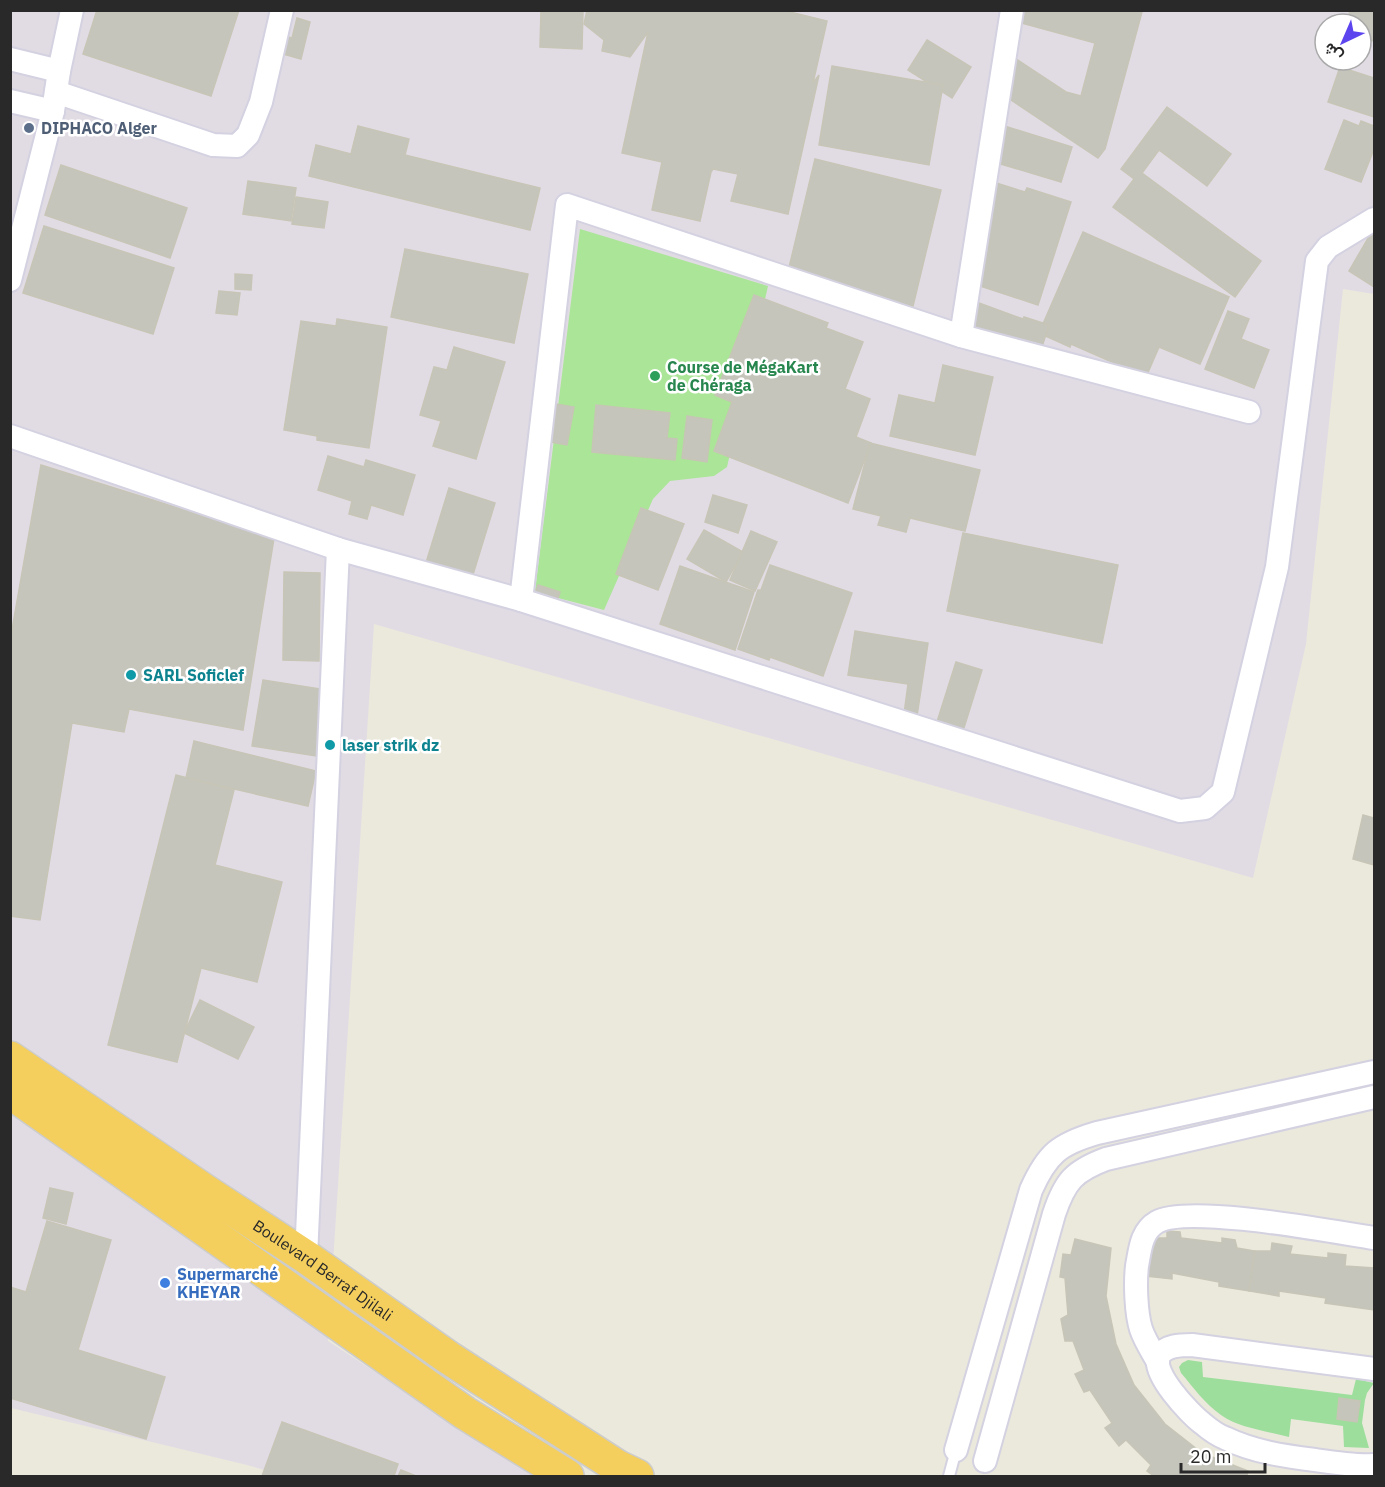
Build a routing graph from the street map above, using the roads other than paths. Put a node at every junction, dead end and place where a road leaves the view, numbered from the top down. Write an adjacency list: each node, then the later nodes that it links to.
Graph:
1 (72, 10): 5 (street)
2 (282, 10): 5 (street)
3 (1012, 10): 9 (street)
4 (10, 60): 5 (street)
5 (56, 92): 6 (street); 8 (street)
6 (10, 101)
7 (1374, 219): 13 (street)
8 (10, 280)
9 (961, 336): 10 (street); 13 (street)
10 (1249, 411)
11 (10, 436): 12 (street)
12 (338, 549): 13 (street); 19 (street)
13 (521, 600)
14 (10, 1058): 19 (highway, Boulevard Berraf Djilali)
15 (1374, 1072): 22 (street)
16 (10, 1092): 25 (highway, Boulevard Berraf Djilali)
17 (1374, 1097): 23 (street)
18 (1374, 1238): 20 (street)
19 (306, 1257): 26 (highway, Boulevard Berraf Djilali)
20 (1158, 1362): 21 (street); 24 (street)
21 (1374, 1369)
22 (956, 1449): 27 (lane)
23 (984, 1465)
24 (1374, 1465)
25 (567, 1476)
26 (637, 1476)
27 (949, 1476)

